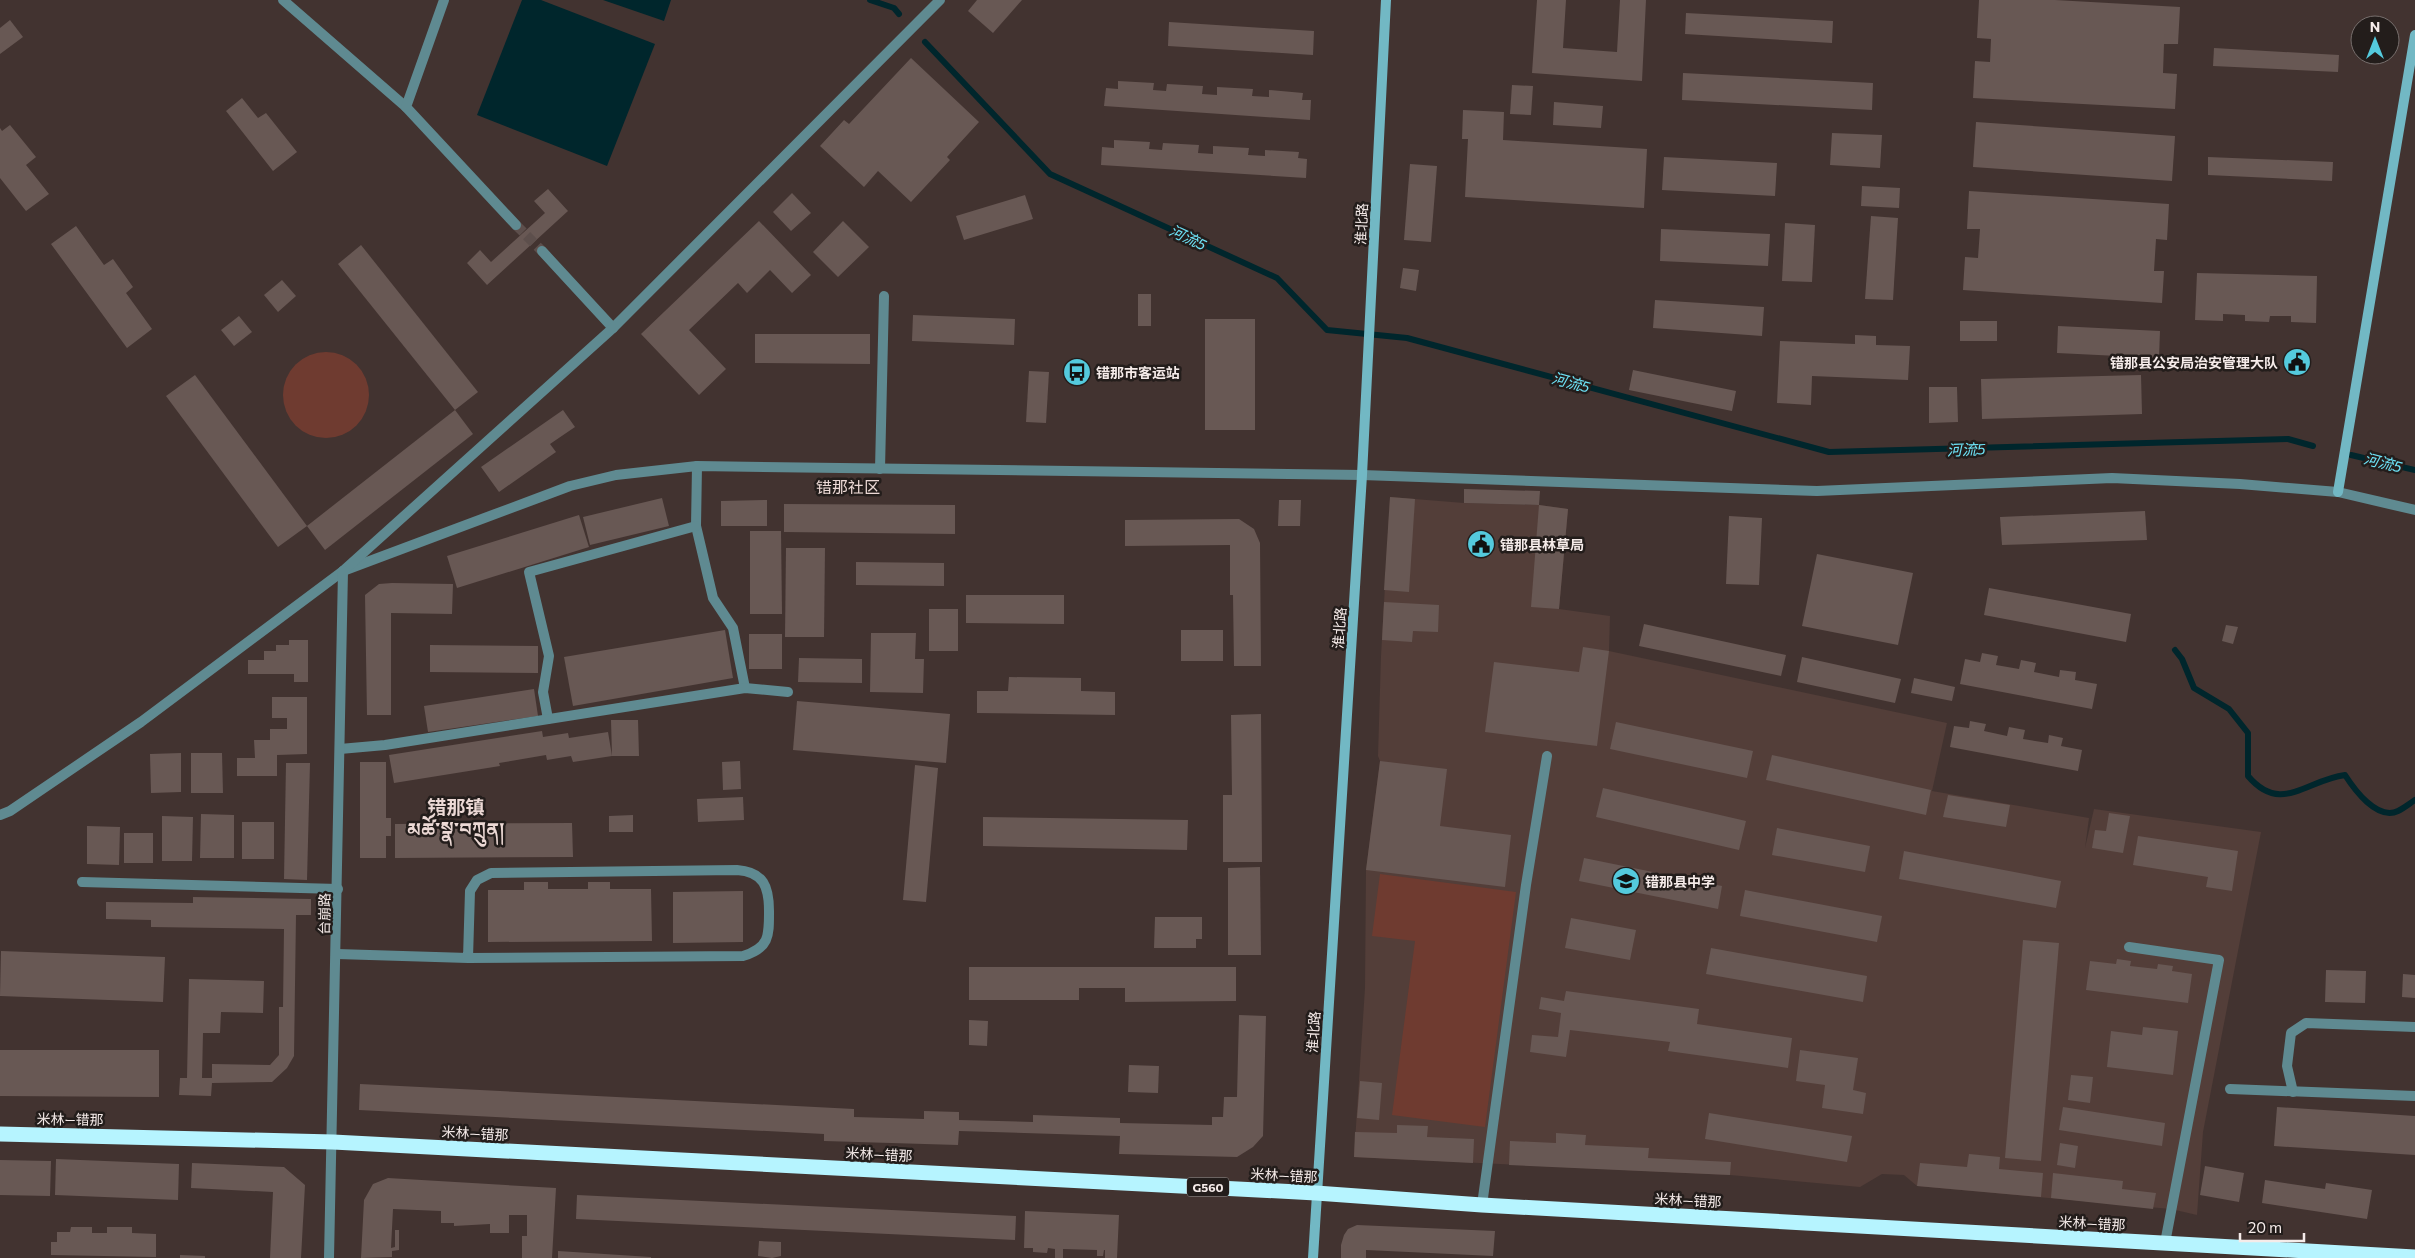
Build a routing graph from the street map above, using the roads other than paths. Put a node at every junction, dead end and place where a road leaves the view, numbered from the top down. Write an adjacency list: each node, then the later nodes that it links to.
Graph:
1 (283, 0): 6 (street)
2 (444, 0): 6 (street)
3 (940, 0): 10 (street)
4 (1386, 0): 13 (street, 淮北路)
5 (2415, 35): 14 (street)
6 (406, 107): 7 (street)
7 (516, 225)
8 (542, 251): 10 (street)
9 (884, 296): 12 (street)
10 (613, 328): 17 (street)
11 (697, 466): 12 (street); 16 (street); 17 (street)
12 (880, 469): 13 (street)
13 (1362, 475): 14 (street); 35 (street, 淮北路)
14 (2338, 492): 15 (street)
15 (2415, 510)
16 (696, 526): 18 (street); 20 (street)
17 (343, 571): 21 (street, 台崩路); 23 (street)
18 (745, 688): 19 (street); 20 (street)
19 (788, 692)
20 (548, 719): 21 (street)
21 (340, 749): 25 (street, 台崩路)
22 (1547, 756): 36 (street)
23 (0, 815)
24 (82, 882): 25 (street)
25 (338, 889): 27 (street, 台崩路)
26 (2129, 947): 37 (street)
27 (336, 954): 28 (street); 34 (street, 台崩路)
28 (468, 958): 28 (street)
29 (2415, 1027): 31 (street)
30 (2230, 1089): 31 (street)
31 (2294, 1092): 32 (street)
32 (2415, 1096)
33 (0, 1134): 34 (highway, 米林—错那 / G560)
34 (333, 1142): 35 (highway, 米林—错那 / G560); 39 (street, 台崩路)
35 (1316, 1193): 36 (highway, 米林—错那 / G560); 40 (street, 淮北路)
36 (1482, 1204): 37 (highway, 米林—错那 / G560)
37 (2165, 1243): 38 (highway, 米林—错那 / G560)
38 (2415, 1257)
39 (329, 1258)
40 (1313, 1258)

